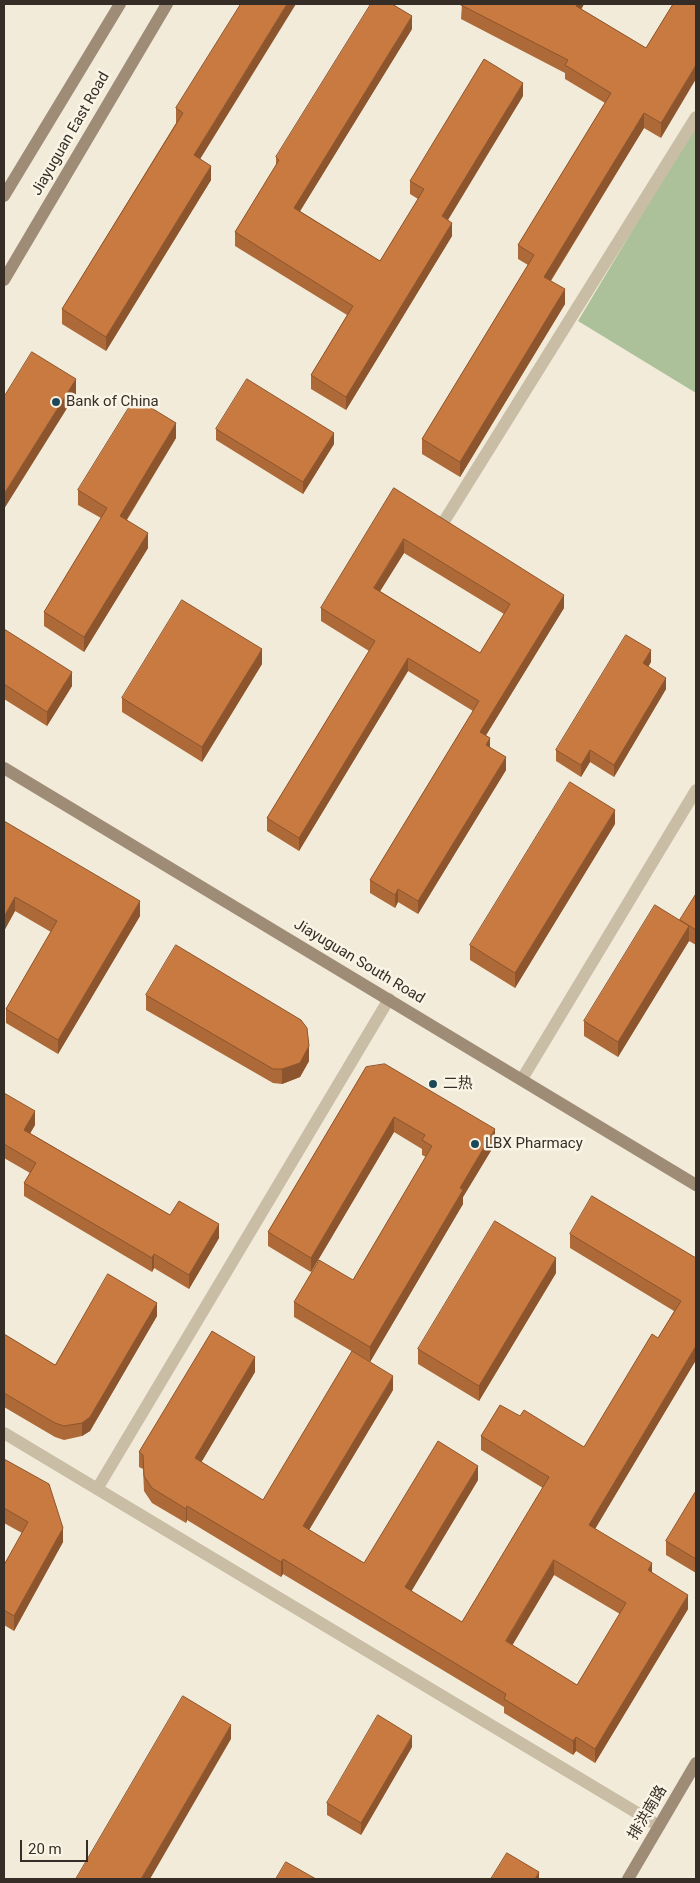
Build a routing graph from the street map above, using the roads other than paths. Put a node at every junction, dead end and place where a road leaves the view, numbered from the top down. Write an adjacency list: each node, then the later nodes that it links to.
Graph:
1 (120, 4): 4 (main road, Jiayuguan East Road)
2 (166, 4): 5 (main road, Jiayuguan East Road)
3 (696, 117): 6 (street)
4 (4, 196)
5 (4, 280)
6 (444, 524)
7 (4, 768): 9 (main road, Jiayuguan South Road)
8 (696, 790): 10 (street)
9 (389, 999): 10 (main road, Jiayuguan South Road); 13 (street)
10 (522, 1079): 11 (main road, Jiayuguan South Road)
11 (696, 1185)
12 (4, 1433): 13 (street)
13 (97, 1489): 15 (street)
14 (696, 1763): 15 (main road, 排洪南路)
15 (659, 1826): 16 (main road, 排洪南路)
16 (628, 1879)

